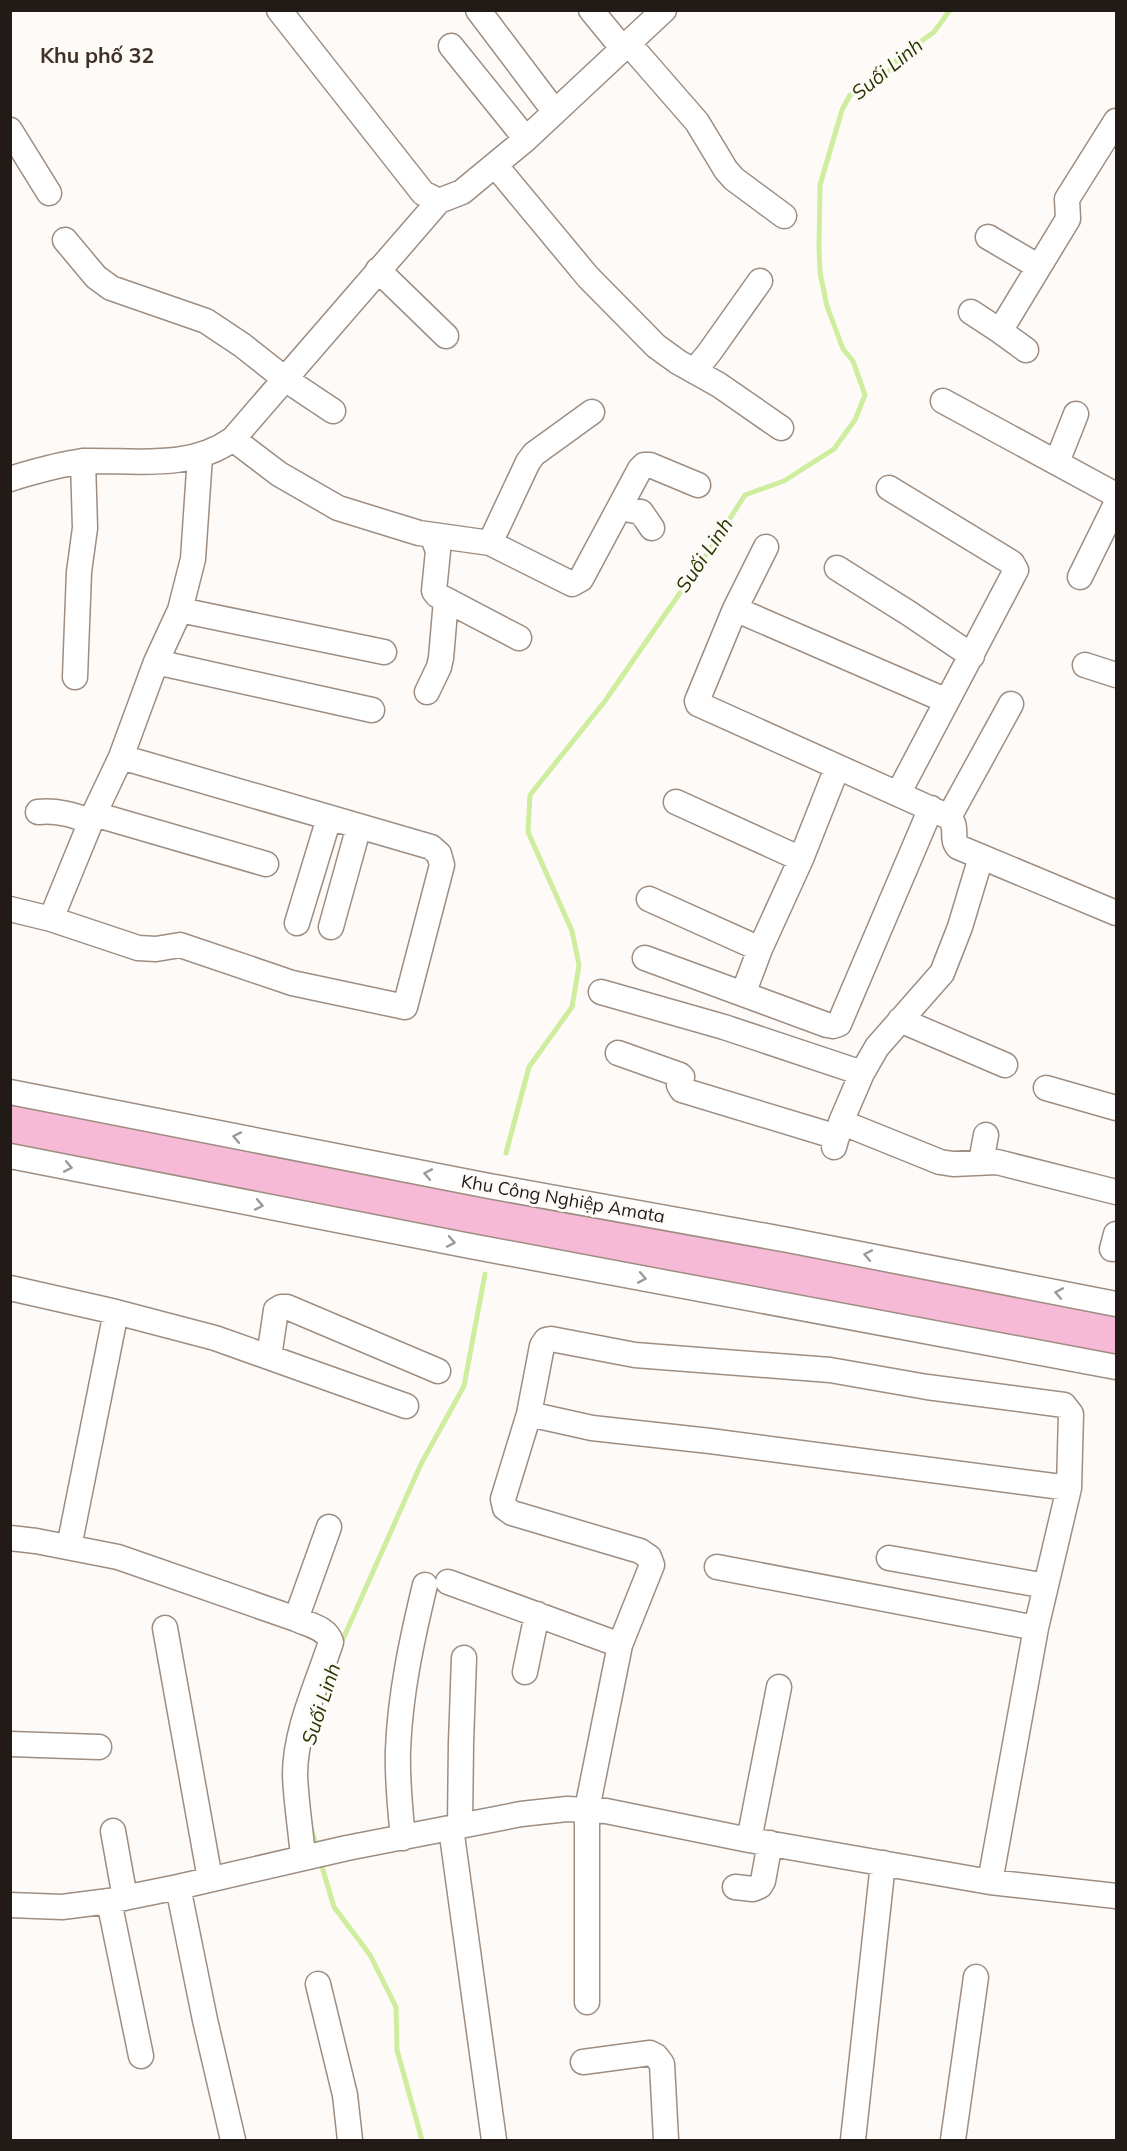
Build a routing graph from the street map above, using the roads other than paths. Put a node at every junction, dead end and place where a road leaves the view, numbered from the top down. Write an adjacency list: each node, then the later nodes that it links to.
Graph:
1 (279, 10): 13 (street)
2 (478, 10): 7 (street)
3 (591, 10): 6 (street)
4 (664, 10): 6 (street)
5 (451, 46): 10 (street)
6 (626, 47): 7 (street); 14 (street)
7 (555, 112): 10 (street)
8 (1116, 120): 17 (street)
9 (10, 130): 12 (street)
10 (526, 139): 11 (street)
11 (495, 165): 13 (street); 24 (street)
12 (49, 193)
13 (439, 201): 18 (street)
14 (784, 216)
15 (988, 237): 17 (street)
16 (65, 240): 25 (street)
17 (1039, 267): 21 (street)
18 (378, 270): 22 (street); 25 (street)
19 (760, 281): 24 (street)
20 (971, 312): 21 (street)
21 (1000, 331): 23 (street)
22 (446, 336)
23 (1026, 350)
24 (695, 370): 30 (street)
25 (285, 379): 27 (street); 31 (street)
26 (943, 401): 34 (street)
27 (333, 411)
28 (592, 412): 43 (street)
29 (1076, 414): 34 (street)
30 (781, 429)
31 (233, 439): 32 (street); 42 (street)
32 (200, 456): 33 (street); 49 (street)
33 (83, 461): 35 (street); 56 (street)
34 (1057, 462): 38 (street)
35 (12, 473)
36 (698, 485): 39 (street)
37 (889, 488): 52 (street)
38 (1116, 495)
39 (622, 504): 41 (street); 43 (street)
40 (1116, 504): 46 (street)
41 (652, 528)
42 (432, 535): 43 (street); 47 (street)
43 (490, 543)
44 (766, 546): 48 (street)
45 (837, 568): 52 (street)
46 (1080, 577)
47 (446, 600): 50 (street); 57 (street)
48 (735, 609): 58 (street); 62 (street)
49 (180, 610): 51 (street); 53 (street)
50 (519, 638)
51 (384, 652)
52 (972, 656): 58 (street)
53 (156, 662): 60 (street); 61 (street)
54 (1085, 665): 55 (street)
55 (1116, 675)
56 (75, 677)
57 (427, 692)
58 (947, 701): 63 (street)
59 (1011, 704): 66 (street)
60 (372, 711)
61 (121, 757): 67 (street); 68 (street)
62 (837, 768): 63 (street); 71 (street)
63 (898, 794): 66 (street)
64 (676, 802): 71 (street)
65 (38, 812): 67 (street)
66 (940, 812): 70 (street); 82 (street)
67 (92, 817): 72 (street); 76 (street)
68 (329, 818): 69 (street); 77 (street)
69 (359, 826): 76 (street); 78 (street)
70 (981, 857): 75 (street); 83 (street)
71 (801, 859): 79 (street)
72 (266, 864)
73 (649, 899): 79 (street)
74 (10, 909): 76 (street)
75 (1116, 912)
76 (51, 919)
77 (297, 923)
78 (332, 927)
79 (760, 949): 82 (street)
80 (645, 958): 82 (street)
81 (602, 992): 86 (street)
82 (743, 994)
83 (900, 1020): 85 (street); 86 (street)
84 (618, 1053): 90 (street)
85 (1005, 1065)
86 (862, 1073): 90 (street)
87 (1047, 1088): 89 (street)
88 (10, 1092): 96 (street, Khu Công Nghiệp Amata, one-way to 88)
89 (1115, 1100)
90 (837, 1135): 93 (street)
91 (986, 1135): 93 (street)
92 (10, 1156): 99 (street, one-way to 99)
93 (981, 1162): 94 (street)
94 (1116, 1192)
95 (10, 1288): 97 (street)
96 (1116, 1304)
97 (116, 1312): 98 (street); 106 (street)
98 (269, 1357): 100 (street); 101 (street)
99 (1116, 1367)
100 (438, 1371)
101 (406, 1406)
102 (529, 1414): 103 (street); 103 (street); 114 (street)
103 (1069, 1488): 109 (street)
104 (329, 1527): 111 (street)
105 (10, 1538): 106 (street)
106 (69, 1547): 111 (street)
107 (889, 1558): 109 (street)
108 (717, 1566): 113 (street)
109 (1046, 1586): 113 (street)
110 (537, 1614): 114 (street); 116 (street); 123 (street)
111 (296, 1619): 125 (street)
112 (165, 1628): 127 (street)
113 (1036, 1628): 128 (street)
114 (620, 1645): 120 (street)
115 (464, 1658): 121 (street)
116 (525, 1672)
117 (779, 1687): 124 (street)
118 (10, 1744): 119 (street)
119 (99, 1747)
120 (587, 1809): 121 (street); 124 (street); 136 (street)
121 (456, 1827): 123 (street); 141 (street)
122 (113, 1831): 132 (street)
123 (403, 1838): 125 (street)
124 (759, 1841): 126 (street); 130 (street)
125 (303, 1858): 127 (street)
126 (883, 1863): 128 (street); 143 (street)
127 (210, 1880): 129 (street)
128 (990, 1881): 131 (street)
129 (178, 1887): 132 (street); 139 (street)
130 (735, 1887)
131 (1116, 1896)
132 (117, 1900): 133 (street); 137 (street)
133 (10, 1905)
134 (976, 1977): 144 (street)
135 (318, 1984): 140 (street)
136 (587, 2002)
137 (141, 2056)
138 (584, 2062): 142 (street)
139 (234, 2140)
140 (350, 2140)
141 (494, 2140)
142 (666, 2140)
143 (853, 2140)
144 (953, 2140)

